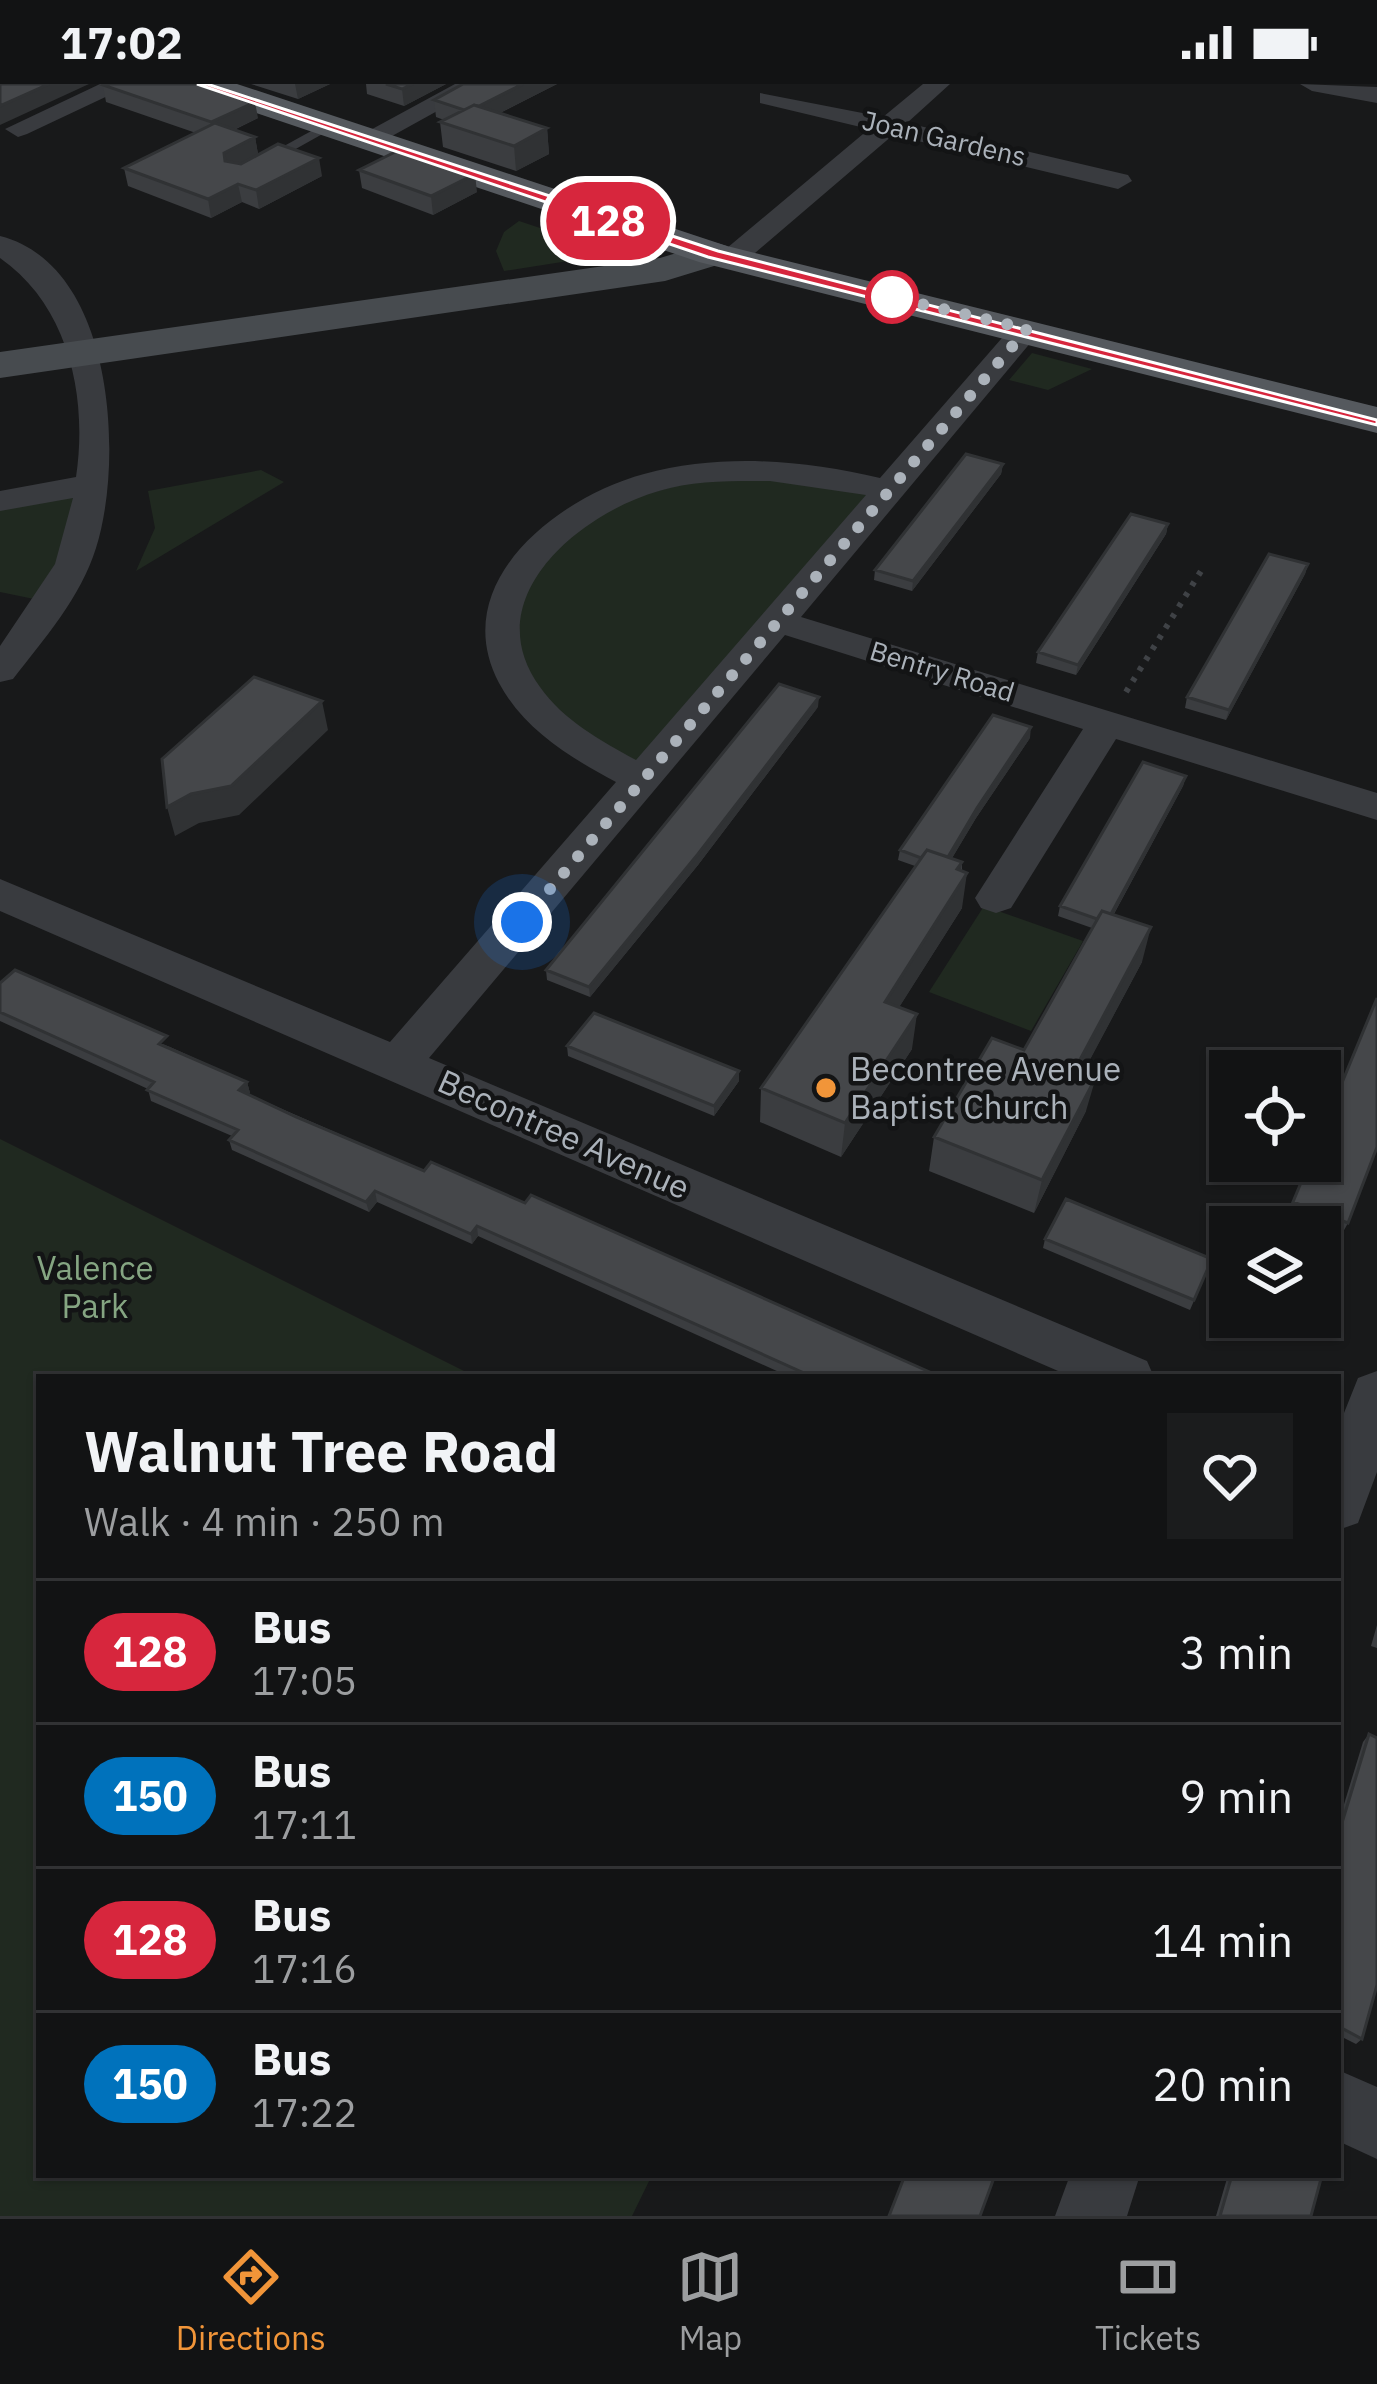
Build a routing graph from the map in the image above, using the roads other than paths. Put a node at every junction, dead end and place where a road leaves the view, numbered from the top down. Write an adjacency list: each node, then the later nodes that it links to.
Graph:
1 (121, 84): 9 (street)
2 (203, 84): 10 (main road)
3 (474, 84): 10 (street)
4 (938, 84): 8 (street)
5 (1312, 84): 6 (street)
6 (1377, 95)
7 (770, 98): 8 (street, Joan Gardens)
8 (886, 125): 12 (street, Joan Gardens); 15 (street)
9 (19, 129)
10 (347, 134): 11 (lane); 13 (main road)
11 (254, 166)
12 (1118, 181)
13 (662, 238): 15 (main road); 16 (street)
14 (0, 244): 18 (street)
15 (722, 257): 16 (street); 17 (main road)
16 (621, 272): 18 (street)
17 (1027, 329): 20 (main road); 22 (street)
18 (87, 352): 19 (street); 21 (street)
19 (0, 365)
20 (1377, 420)
21 (95, 484): 23 (street); 26 (street)
22 (888, 490): 25 (street); 29 (street)
23 (0, 501)
24 (0, 615): 26 (street)
25 (777, 621): 28 (street, Bentry Road); 29 (street)
26 (37, 623): 27 (street)
27 (0, 671)
28 (1107, 722): 30 (street, Bentry Road); 32 (street)
29 (645, 781): 33 (street)
30 (1377, 807)
31 (0, 894): 33 (street, Becontree Avenue)
32 (996, 898)
33 (400, 1063): 34 (street, Becontree Avenue)
34 (1121, 1374)
35 (1377, 1394): 36 (street)
36 (1351, 1480)
37 (1341, 2106): 38 (street)
38 (1377, 2124)
39 (1104, 2178): 40 (street)
40 (1091, 2216)

